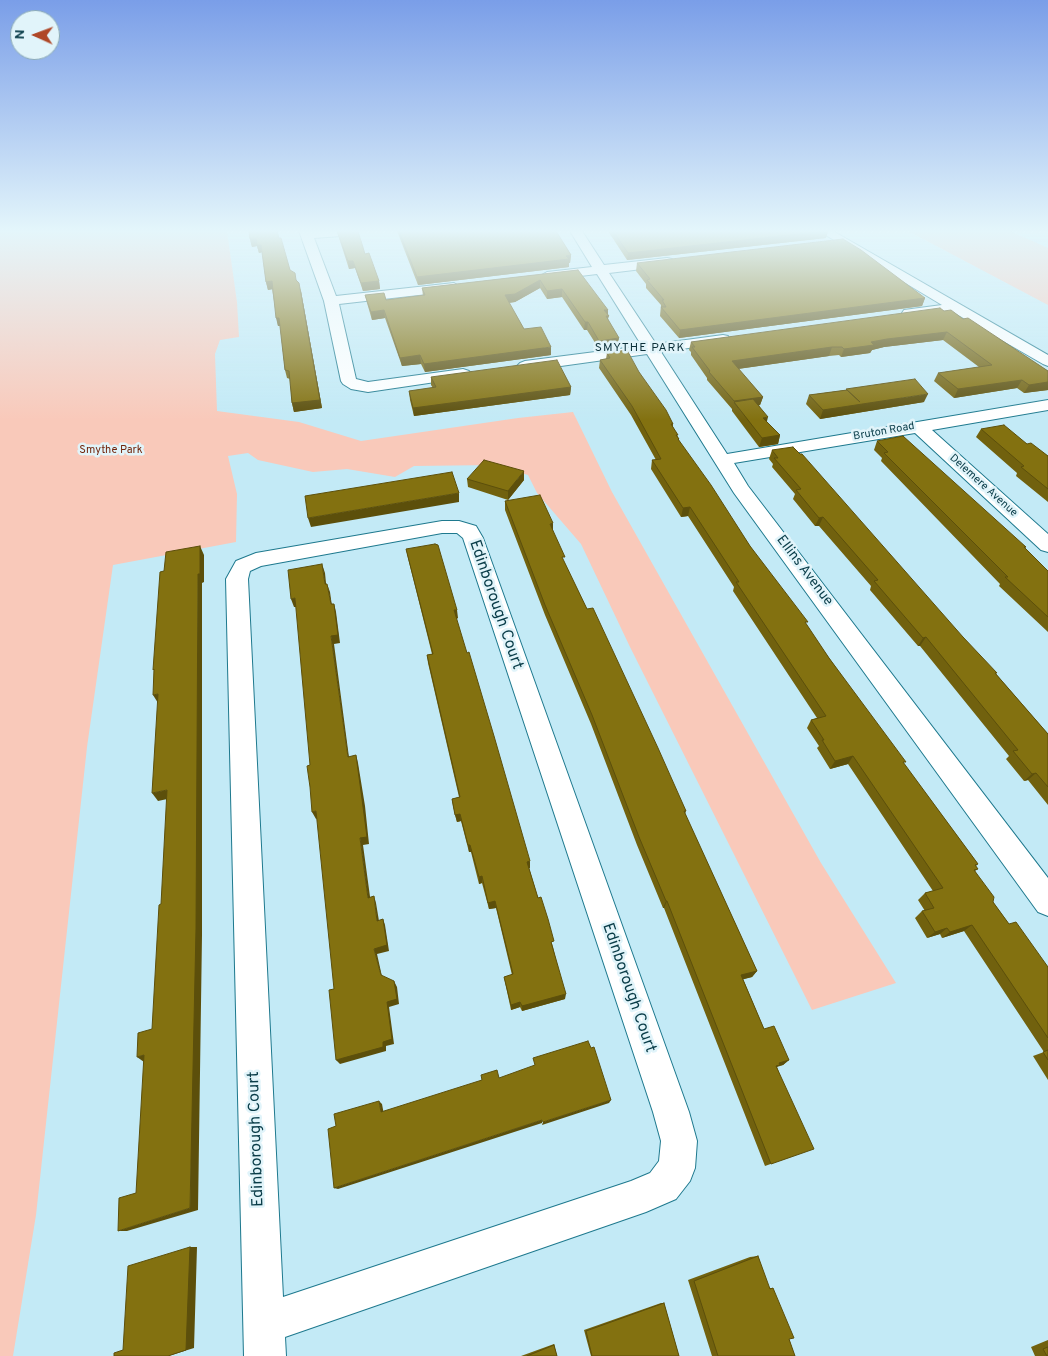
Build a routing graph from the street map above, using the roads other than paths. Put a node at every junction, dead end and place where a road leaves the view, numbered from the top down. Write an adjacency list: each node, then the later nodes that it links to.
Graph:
1 (328, 294): 5 (street)
2 (394, 294): 5 (street)
3 (616, 294): 9 (street, Ellins Avenue)
4 (935, 294): 6 (street)
5 (331, 302): 12 (street)
6 (957, 307): 7 (street); 10 (street)
7 (896, 315)
8 (740, 337): 9 (street)
9 (651, 349): 11 (street); 15 (street, Ellins Avenue)
10 (1048, 361)
11 (512, 368)
12 (474, 373)
13 (1048, 405): 14 (street, Bruton Road)
14 (918, 426): 15 (street, Bruton Road); 16 (street, Delemere Avenue)
15 (721, 460): 17 (street, Ellins Avenue)
16 (1048, 545)
17 (1048, 902)
18 (264, 1339): 18 (street, Edinborough Court)

